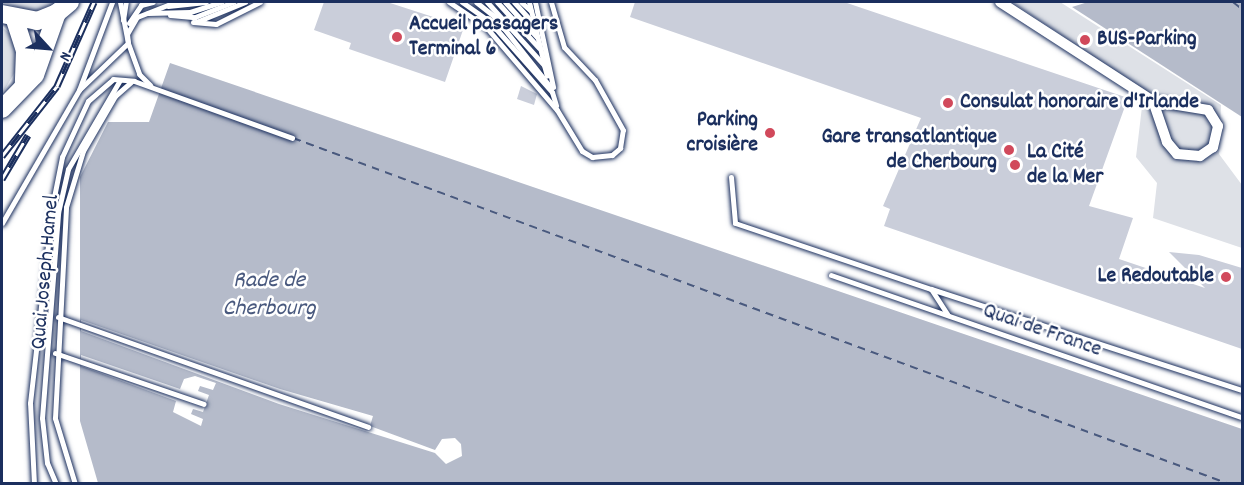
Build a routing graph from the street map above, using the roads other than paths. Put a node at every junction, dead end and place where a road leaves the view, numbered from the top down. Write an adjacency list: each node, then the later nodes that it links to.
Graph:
1 (112, 2): 43 (lane)
2 (120, 2): 33 (lane)
3 (175, 2): 22 (lane)
4 (189, 2): 23 (lane)
5 (206, 2): 23 (lane)
6 (233, 2): 24 (lane)
7 (245, 2): 24 (lane)
8 (260, 2): 31 (lane)
9 (449, 2): 47 (lane)
10 (462, 2): 44 (lane)
11 (476, 2): 38 (lane)
12 (487, 2): 37 (lane)
13 (496, 2): 36 (lane)
14 (505, 2): 34 (lane)
15 (514, 2): 32 (lane)
16 (521, 2): 27 (lane)
17 (529, 2): 27 (lane)
18 (536, 2): 47 (lane)
19 (551, 2): 47 (lane)
20 (1000, 2): 45 (street)
21 (127, 3): 33 (lane)
22 (153, 5): 23 (lane); 28 (lane); 33 (lane)
23 (168, 6)
24 (222, 6): 26 (lane); 30 (lane); 31 (lane)
25 (63, 7): 29 (main road); 41 (main road)
26 (163, 13): 28 (lane); 30 (lane)
27 (532, 13): 32 (lane)
28 (143, 14): 33 (lane)
29 (8, 16): 41 (main road)
30 (178, 17): 31 (lane)
31 (193, 22)
32 (535, 25): 34 (lane)
33 (125, 31): 35 (lane)
34 (538, 38): 36 (lane)
35 (128, 43): 42 (lane); 43 (lane)
36 (541, 49): 37 (lane)
37 (544, 65): 38 (lane)
38 (547, 78): 44 (lane)
39 (120, 80): 40 (lane); 60 (lane); 61 (lane)
40 (134, 81): 42 (lane); 54 (lane, Quai Joseph Hamel)
41 (24, 86): 46 (main road)
42 (157, 89): 48 (lane)
43 (79, 90): 50 (lane)
44 (552, 92): 47 (lane)
45 (1153, 101): 45 (street)
46 (2, 109)
47 (557, 110)
48 (292, 138)
49 (731, 177): 52 (lane)
50 (2, 223)
51 (831, 275): 53 (lane, Quai de France)
52 (931, 289): 53 (lane); 56 (lane)
53 (948, 316): 58 (lane, Quai de France)
54 (58, 317): 55 (lane, Quai Joseph Hamel); 59 (lane)
55 (55, 353): 57 (lane); 62 (lane, Quai Joseph Hamel)
56 (1242, 390)
57 (204, 404)
58 (1242, 417)
59 (368, 427)
60 (34, 483)
61 (56, 483)
62 (75, 483)

